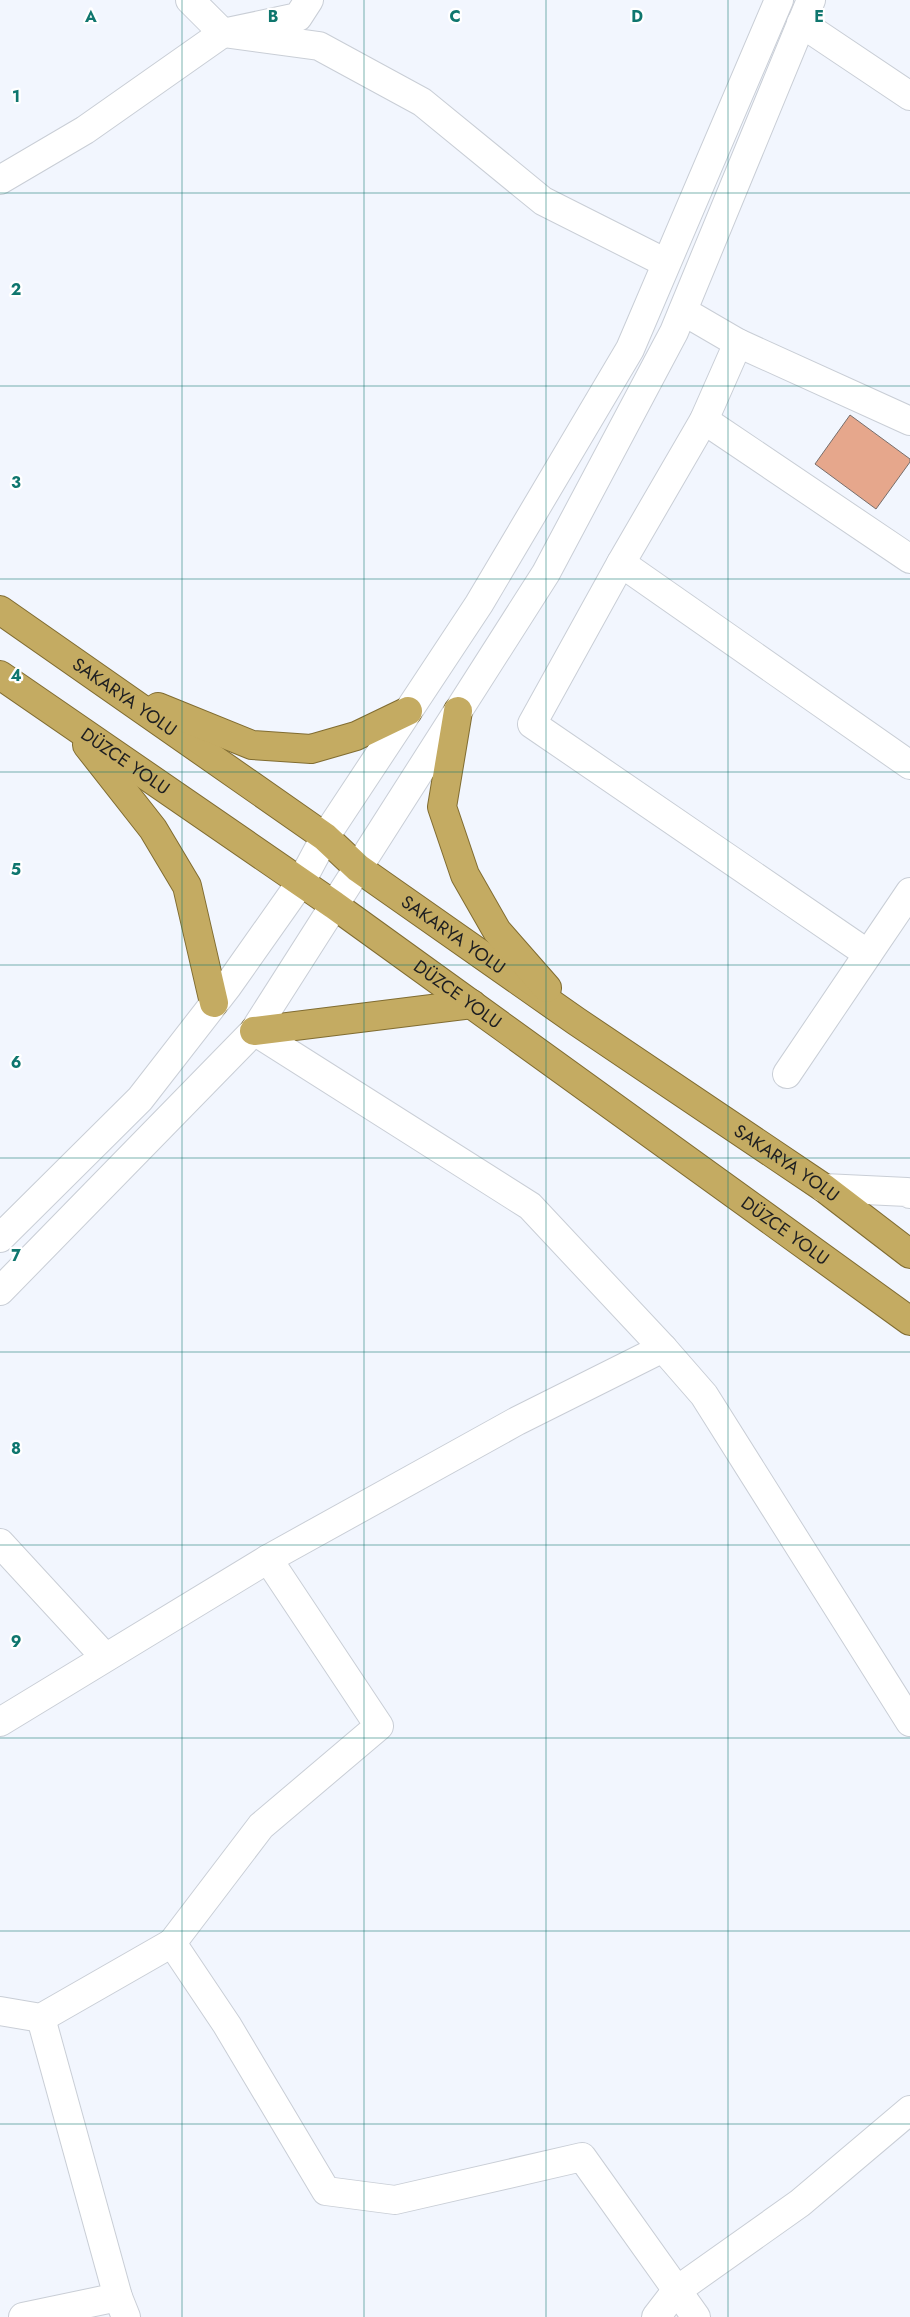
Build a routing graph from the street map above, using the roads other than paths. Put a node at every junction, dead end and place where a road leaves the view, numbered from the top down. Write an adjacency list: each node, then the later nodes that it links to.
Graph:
1 (190, 0): 5 (street)
2 (309, 0): 5 (street)
3 (778, 0): 8 (street)
4 (806, 12): 6 (street); 9 (street)
5 (222, 33): 7 (street); 8 (street)
6 (910, 96)
7 (0, 180)
8 (666, 263): 19 (street)
9 (683, 311): 10 (street); 18 (street)
10 (738, 343): 11 (street); 12 (street)
11 (704, 420): 13 (street); 14 (street)
12 (910, 421)
13 (910, 559)
14 (621, 563): 21 (street); 27 (street)
15 (0, 610): 17 (highway, SAKARYA YOLU)
16 (0, 675): 20 (highway, DÜZCE YOLU)
17 (110, 687): 19 (highway); 22 (highway, SAKARYA YOLU)
18 (458, 710): 23 (street); 30 (highway)
19 (408, 711): 22 (street)
20 (69, 722): 24 (highway, DÜZCE YOLU); 28 (highway)
21 (910, 765)
22 (325, 837): 23 (highway, SAKARYA YOLU); 24 (street)
23 (358, 868): 26 (street); 30 (highway, SAKARYA YOLU)
24 (300, 882): 26 (highway, DÜZCE YOLU); 28 (street)
25 (910, 892): 27 (street)
26 (334, 905): 29 (highway, DÜZCE YOLU); 31 (street)
27 (868, 954): 32 (street)
28 (214, 1003): 35 (street)
29 (472, 1004): 31 (highway); 38 (highway, DÜZCE YOLU)
30 (576, 1021): 33 (highway, SAKARYA YOLU)
31 (254, 1030): 37 (street); 39 (street)
32 (787, 1074)
33 (824, 1188): 34 (street); 36 (highway, SAKARYA YOLU)
34 (910, 1194)
35 (0, 1238)
36 (910, 1254)
37 (0, 1290)
38 (910, 1321)
39 (663, 1348): 41 (street); 44 (street)
40 (0, 1543): 42 (street)
41 (268, 1559): 42 (street); 45 (street)
42 (105, 1657): 43 (street)
43 (0, 1722)
44 (910, 1722)
45 (172, 1943): 47 (street); 49 (street)
46 (0, 2011): 47 (street)
47 (41, 2018): 50 (street)
48 (910, 2110): 49 (street)
49 (676, 2291): 52 (street); 53 (street)
50 (122, 2307): 51 (street)
51 (23, 2317)
52 (656, 2317)
53 (696, 2317)

